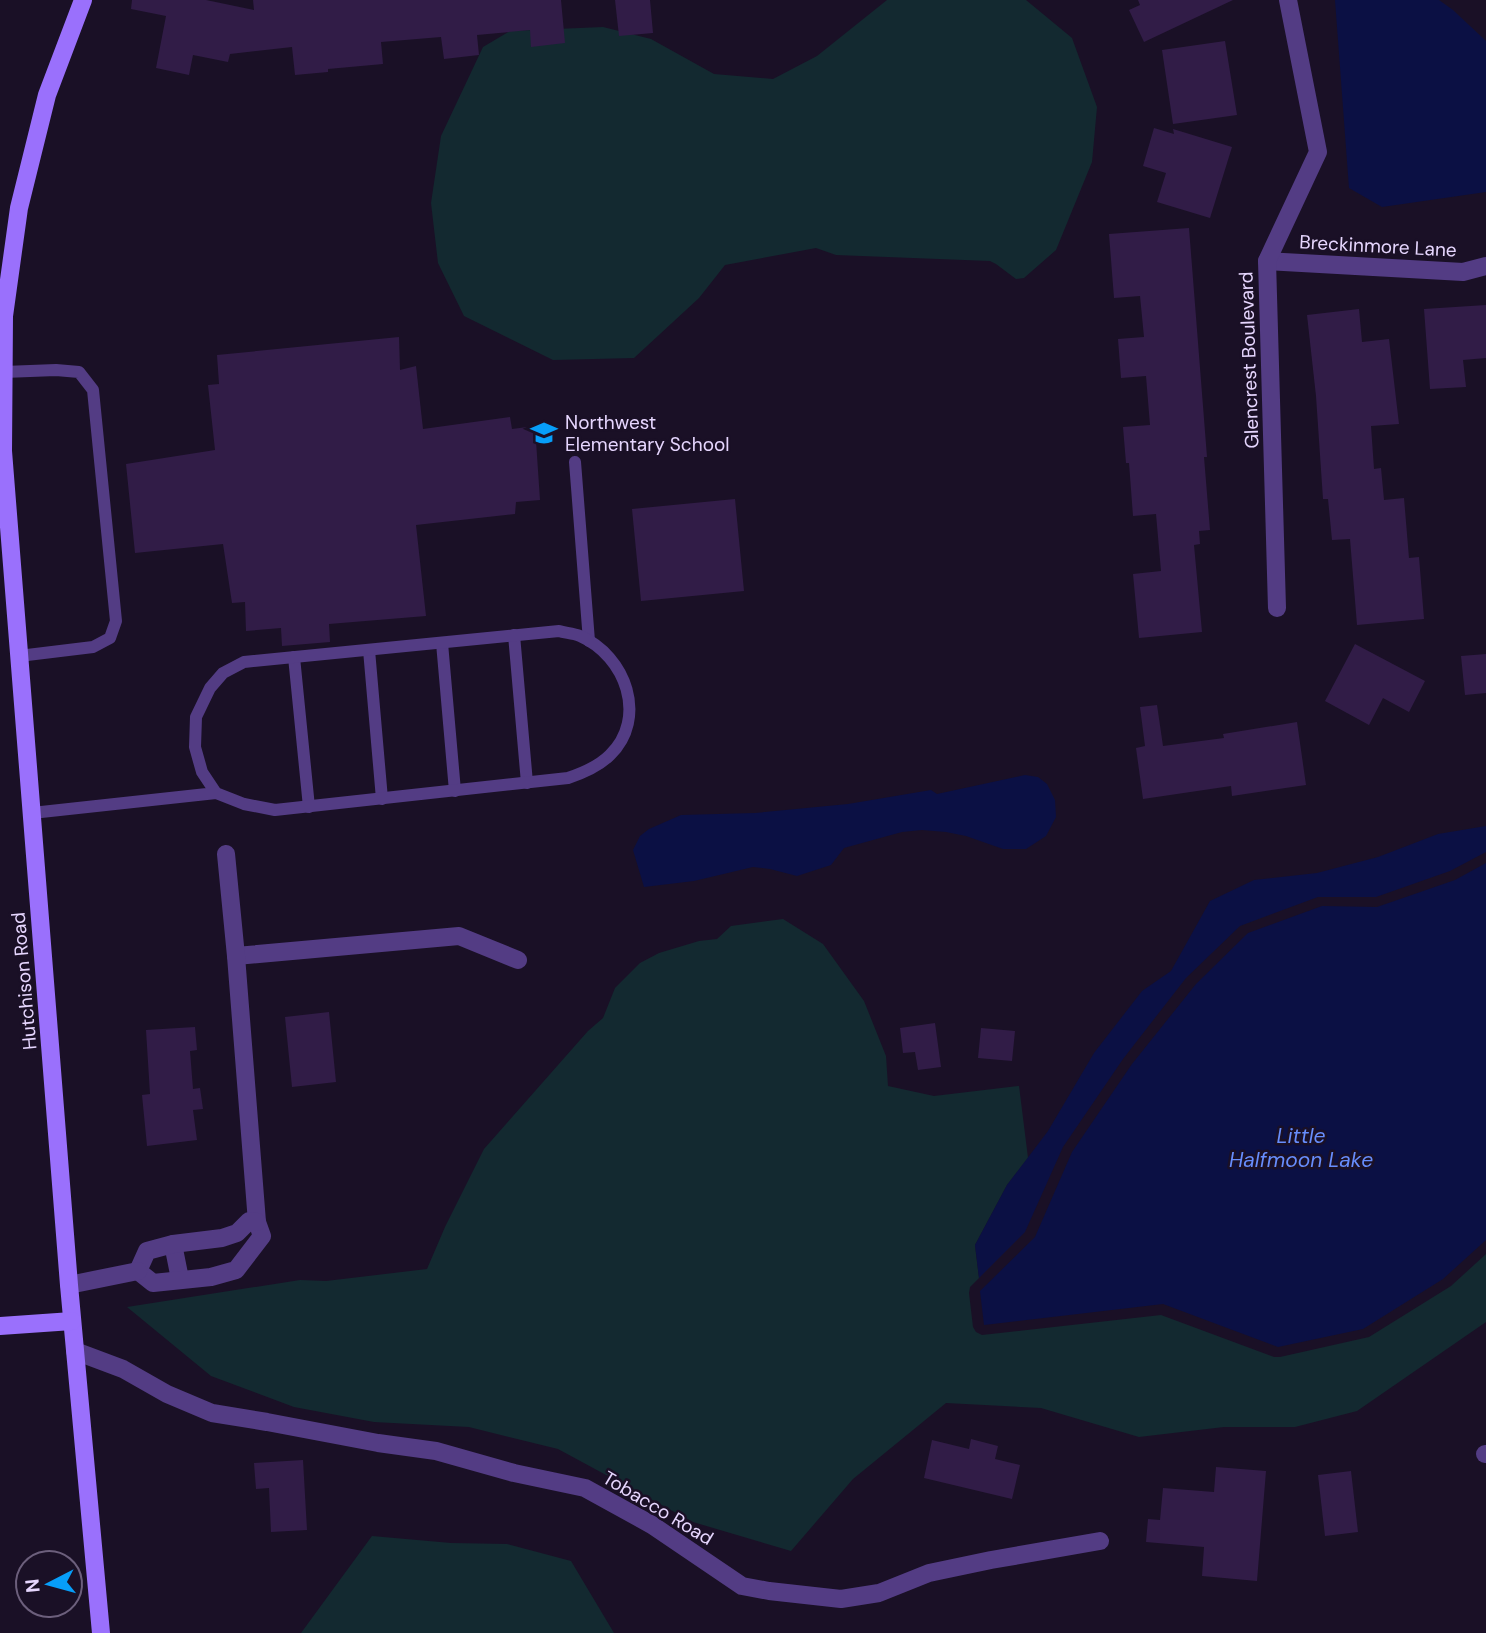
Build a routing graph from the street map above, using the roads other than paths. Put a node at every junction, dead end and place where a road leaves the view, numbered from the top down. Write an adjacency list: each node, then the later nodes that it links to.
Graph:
1 (83, 0): 5 (street, Hutchison Road)
2 (1287, 0): 3 (street, Glencrest Boulevard)
3 (1267, 261): 4 (street, Breckinmore Lane); 7 (street, Glencrest Boulevard)
4 (1486, 266)
5 (4, 372): 12 (street, Hutchison Road); 12 (lane)
6 (575, 462): 9 (lane)
7 (1278, 608)
8 (514, 635): 9 (lane); 10 (lane); 14 (lane)
9 (589, 642): 14 (lane)
10 (442, 643): 11 (lane); 15 (lane)
11 (369, 650): 13 (lane); 17 (lane)
12 (19, 656): 19 (street, Hutchison Road)
13 (294, 657): 16 (lane); 18 (lane)
14 (527, 783): 15 (lane)
15 (455, 791): 17 (lane)
16 (216, 793): 18 (lane); 19 (lane)
17 (382, 799): 18 (lane)
18 (309, 807)
19 (32, 813): 27 (street, Hutchison Road)
20 (226, 854): 21 (street)
21 (236, 957): 22 (street); 23 (street)
22 (518, 960)
23 (257, 1222): 24 (street); 26 (street)
24 (173, 1244): 25 (street); 26 (street)
25 (138, 1271): 26 (street); 27 (street)
26 (180, 1279)
27 (69, 1285): 28 (street, Hutchison Road)
28 (72, 1321): 29 (street); 30 (street, Hutchison Road)
29 (0, 1326)
30 (75, 1351): 31 (street, Tobacco Road); 32 (street, Hutchison Road)
31 (1100, 1541)
32 (101, 1633)

